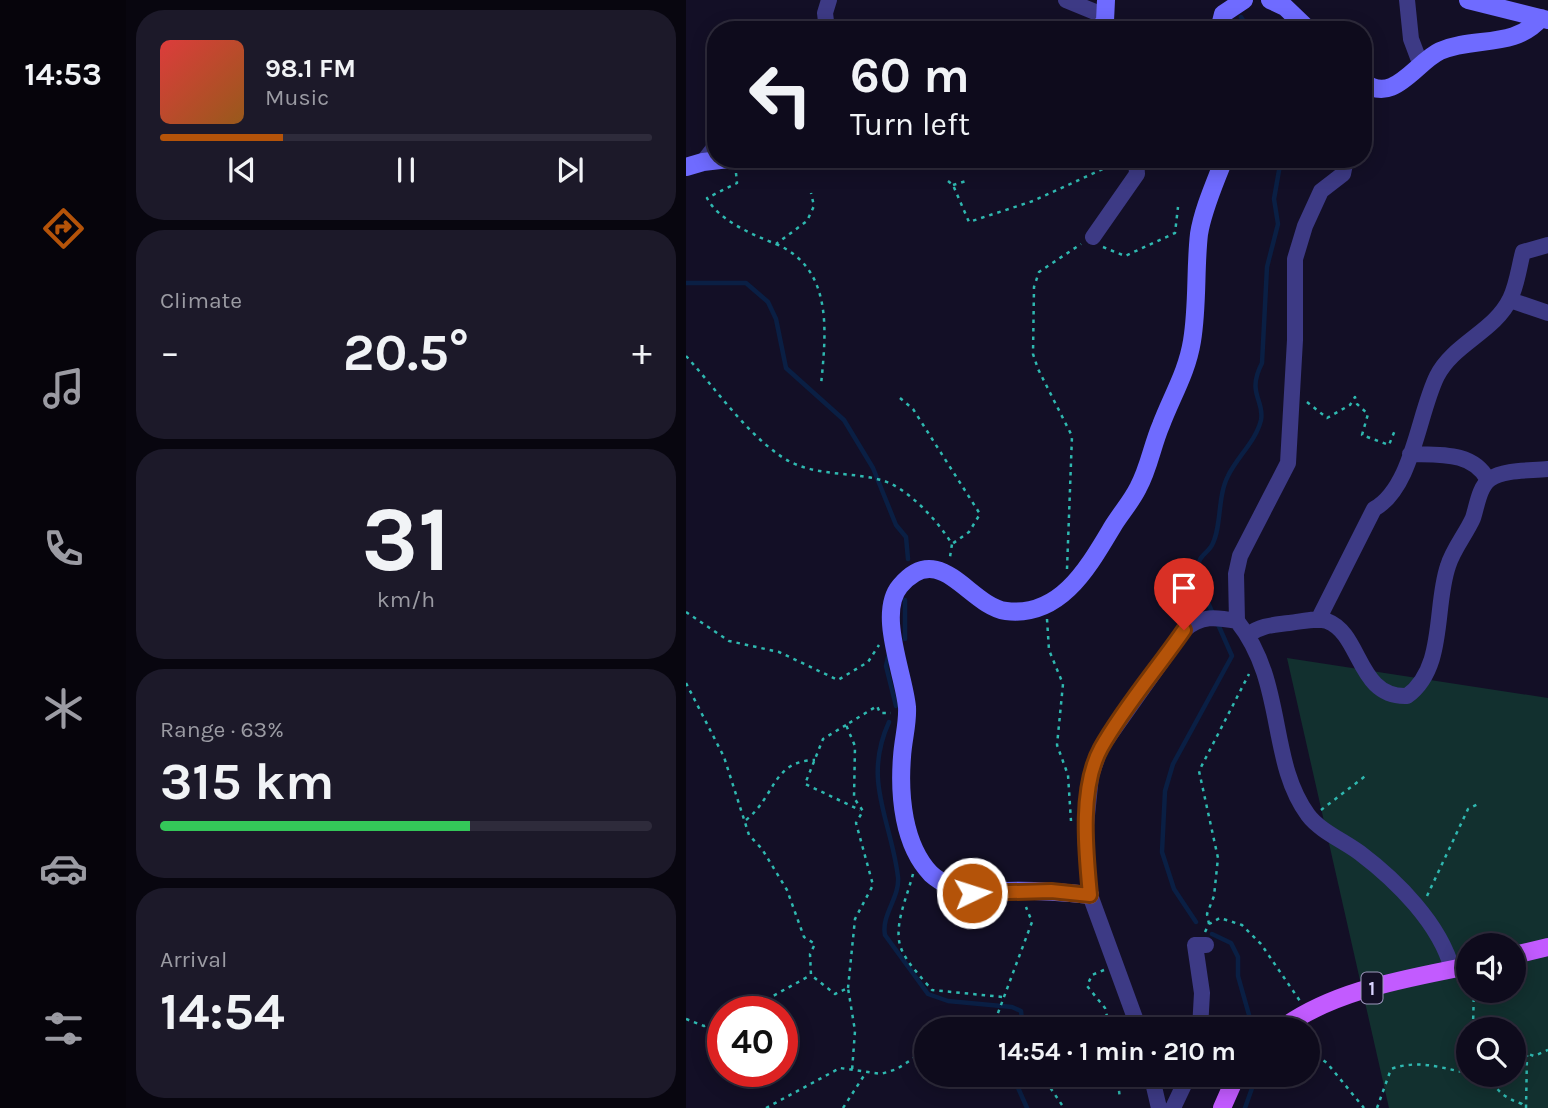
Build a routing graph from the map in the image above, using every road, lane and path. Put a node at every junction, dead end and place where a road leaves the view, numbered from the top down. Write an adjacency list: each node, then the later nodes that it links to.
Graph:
1 (828, 0): 9 (street)
2 (1066, 0): 7 (street)
3 (1244, 0): 10 (street)
4 (1270, 0): 11 (street)
5 (1407, 0): 12 (street)
6 (1468, 0): 8 (street)
7 (1106, 19)
8 (1544, 19): 12 (street)
9 (826, 21)
10 (1221, 21)
11 (1300, 21)
12 (1420, 63): 13 (street)
13 (1372, 85)
14 (733, 168): 25 (path)
15 (1105, 168): 21 (path)
16 (1137, 168): 24 (street)
17 (1221, 168): 39 (street)
18 (1344, 168): 31 (street)
19 (948, 181): 21 (path)
20 (966, 181): 21 (path)
21 (953, 185)
22 (811, 193): 25 (path)
23 (1178, 206): 24 (path)
24 (1093, 237): 39 (path)
25 (776, 244): 30 (path)
26 (1548, 245): 27 (street)
27 (1510, 300): 28 (street); 34 (street)
28 (1548, 313)
29 (686, 356): 37 (path)
30 (821, 385)
31 (1292, 395): 33 (path); 43 (street)
32 (900, 398): 37 (path)
33 (1395, 430)
34 (1410, 454): 36 (street); 42 (street)
35 (1548, 469): 36 (street)
36 (1488, 480): 42 (street)
37 (952, 544): 38 (path)
38 (947, 573): 40 (street); 44 (street)
39 (1071, 588): 40 (street)
40 (1046, 605): 55 (path)
41 (686, 612): 44 (path)
42 (1318, 620): 45 (street)
43 (1237, 621): 45 (street); 57 (street)
44 (891, 626): 47 (street)
45 (1252, 641): 53 (street); 60 (path)
46 (686, 683): 54 (path)
47 (907, 712): 48 (path); 56 (street)
48 (846, 725): 49 (path); 52 (path)
49 (815, 760): 52 (path); 54 (path)
50 (1368, 774): 53 (path)
51 (1478, 804): 59 (path)
52 (863, 811): 68 (path)
53 (1310, 818): 59 (street)
54 (745, 821): 67 (path)
55 (1071, 828)
56 (918, 855): 57 (street); 70 (path)
57 (1090, 895): 65 (street)
58 (1026, 907): 70 (path)
59 (1419, 912): 64 (street)
60 (1209, 924): 61 (path); 71 (path)
61 (1206, 945): 75 (street)
62 (1548, 947): 63 (main road)
63 (1526, 952)
64 (1456, 962)
65 (1116, 964): 73 (path); 74 (street)
66 (1456, 968): 71 (main road, 1)
67 (811, 975): 68 (path); 69 (path)
68 (848, 989): 84 (path)
69 (773, 996)
70 (1003, 997): 72 (path)
71 (1309, 1011): 76 (main road, 1)
72 (996, 1017)
73 (1107, 1017)
74 (1135, 1017)
75 (1201, 1017)
76 (1299, 1017)
77 (686, 1019): 78 (path)
78 (707, 1026)
79 (1548, 1050): 80 (path)
80 (1527, 1055): 101 (path)
81 (1320, 1057): 99 (path)
82 (914, 1058): 85 (path)
83 (1456, 1070): 100 (path)
84 (852, 1071): 85 (path); 93 (path)
85 (865, 1074): 94 (path)
86 (1050, 1087): 95 (path)
87 (1119, 1087): 92 (path)
88 (1154, 1087): 96 (street)
89 (1183, 1087): 97 (street)
90 (1231, 1087): 98 (main road)
91 (1495, 1087): 101 (path)
92 (1120, 1099)
93 (766, 1108)
94 (844, 1108)
95 (1064, 1108)
96 (1159, 1108)
97 (1173, 1108)
98 (1222, 1108)
99 (1364, 1108)
100 (1377, 1108)
101 (1525, 1108)

